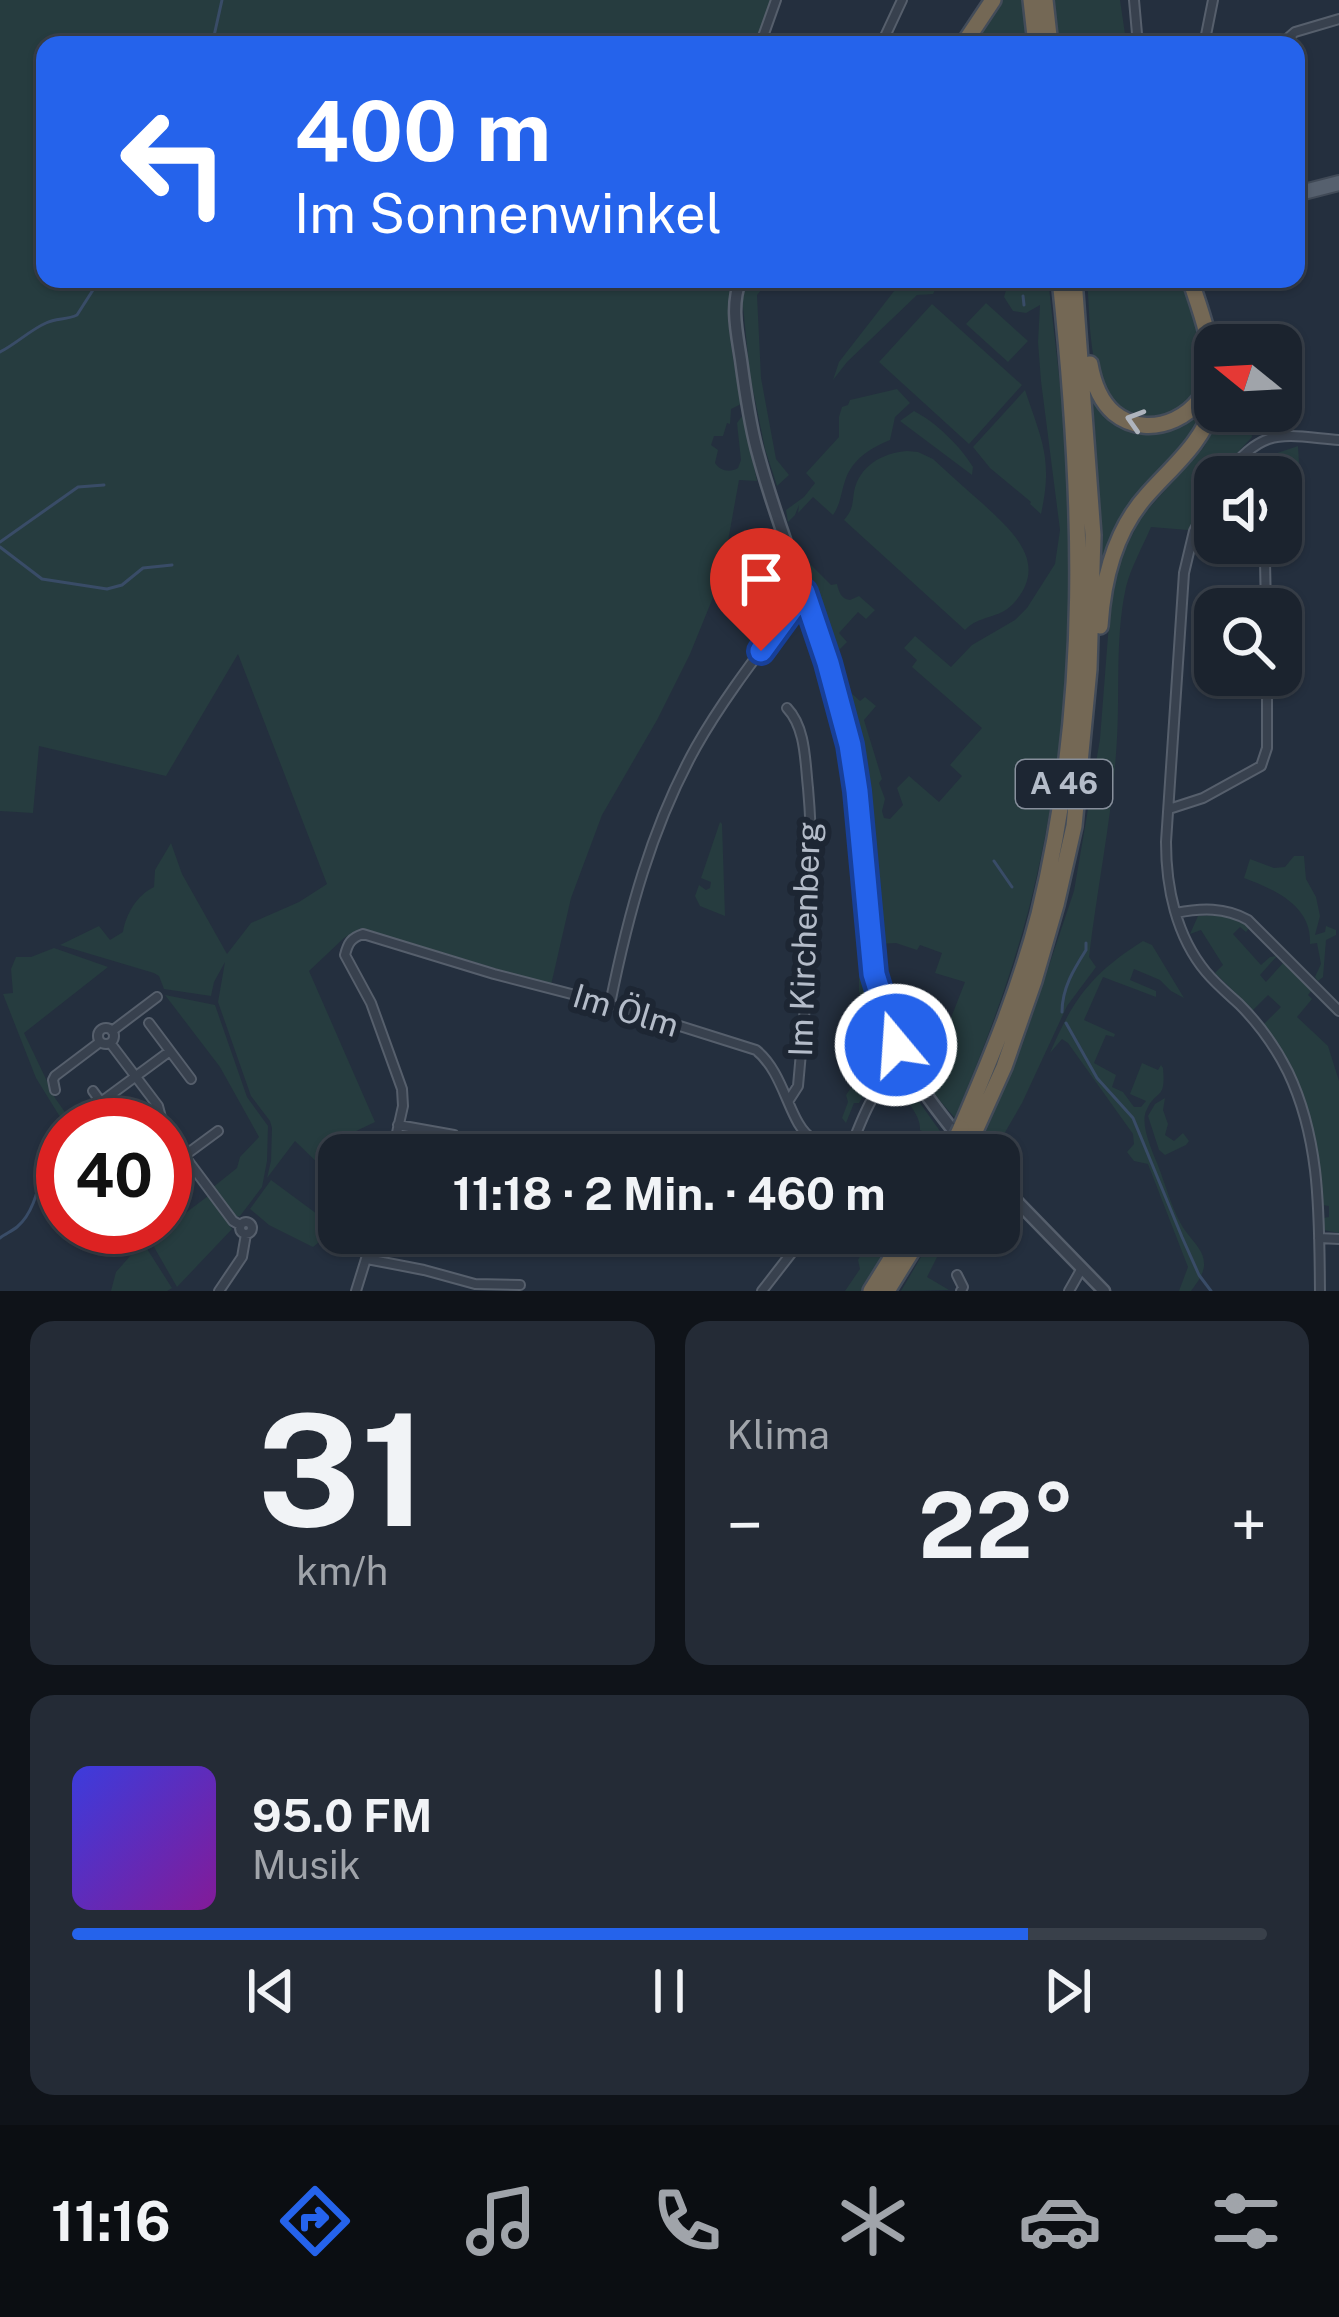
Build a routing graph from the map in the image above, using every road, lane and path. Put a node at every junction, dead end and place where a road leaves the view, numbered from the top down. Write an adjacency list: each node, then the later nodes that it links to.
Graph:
1 (776, 0): 9 (street)
2 (902, 0): 10 (street)
3 (993, 0): 11 (highway)
4 (1031, 0): 12 (highway)
5 (1045, 0): 13 (highway)
6 (1134, 0): 14 (street)
7 (1213, 0): 15 (street)
8 (1339, 19): 16 (street)
9 (763, 36)
10 (884, 36)
11 (969, 36)
12 (1035, 36)
13 (1049, 36)
14 (1137, 36)
15 (1206, 36)
16 (1290, 36)
17 (1338, 183): 18 (main road)
18 (1305, 192)
19 (737, 288): 30 (street)
20 (1061, 288): 62 (highway, A 46)
21 (1074, 288): 31 (highway, A 46)
22 (1075, 288): 23 (highway, one-way to 22)
23 (1195, 288)
24 (1196, 288): 25 (highway)
25 (1208, 324)
26 (1203, 432): 31 (highway)
27 (1339, 440): 28 (street)
28 (1241, 456)
29 (1194, 535): 34 (street)
30 (804, 592): 37 (street); 44 (street)
31 (1089, 669): 63 (highway, A 46)
32 (1267, 696): 34 (street)
33 (787, 708): 54 (street, Im Kirchenberg)
34 (1169, 808): 35 (street)
35 (1176, 913): 38 (street); 67 (street)
36 (157, 997): 40 (street)
37 (610, 1004): 54 (street, Im Ölm); 55 (street, Im Ölm)
38 (1339, 1011)
39 (149, 1023): 43 (street)
40 (112, 1030): 41 (street); 42 (street)
41 (100, 1042): 42 (street); 49 (street)
42 (111, 1044): 45 (street)
43 (170, 1051): 45 (street); 47 (street)
44 (903, 1060): 46 (street); 48 (street)
45 (136, 1076): 52 (street); 53 (street)
46 (912, 1076): 48 (street); 61 (street)
47 (191, 1079)
48 (883, 1082): 60 (street)
49 (55, 1090)
50 (93, 1091): 51 (street)
51 (98, 1098)
52 (106, 1098)
53 (151, 1098)
54 (790, 1100): 59 (street, Im Ölm)
55 (398, 1125): 57 (street); 58 (street)
56 (218, 1131): 64 (street)
57 (396, 1134)
58 (448, 1134)
59 (806, 1134)
60 (856, 1134)
61 (952, 1134)
62 (965, 1134)
63 (968, 1134)
64 (192, 1150)
65 (192, 1167): 78 (street)
66 (1020, 1205): 74 (street)
67 (1319, 1238): 68 (street); 85 (street)
68 (1339, 1238)
69 (368, 1254): 73 (street)
70 (791, 1254): 80 (street)
71 (894, 1254): 81 (highway)
72 (910, 1254): 82 (highway)
73 (367, 1259): 76 (street); 79 (street)
74 (1082, 1268): 83 (street); 84 (street)
75 (957, 1275): 77 (street)
76 (520, 1285)
77 (966, 1290)
78 (219, 1291)
79 (356, 1291)
80 (762, 1291)
81 (871, 1291)
82 (887, 1291)
83 (1069, 1291)
84 (1104, 1291)
85 (1320, 1291)

